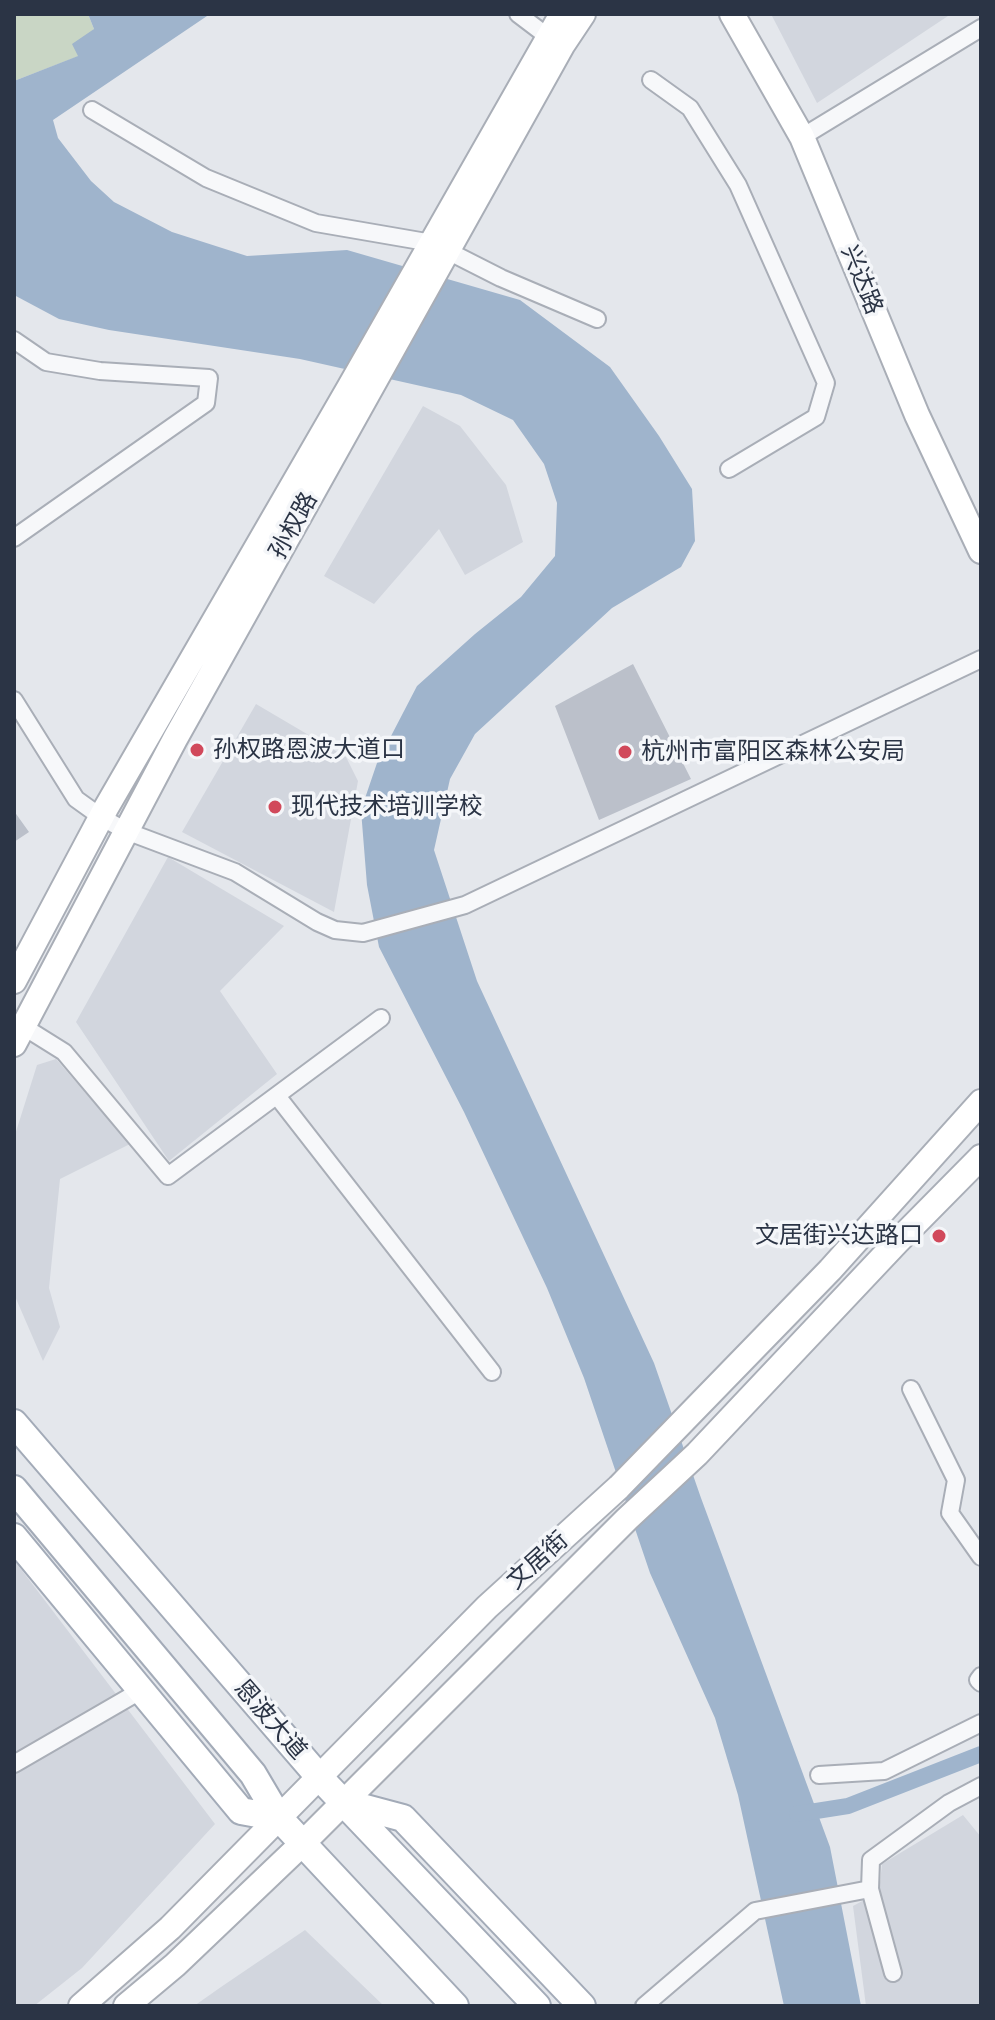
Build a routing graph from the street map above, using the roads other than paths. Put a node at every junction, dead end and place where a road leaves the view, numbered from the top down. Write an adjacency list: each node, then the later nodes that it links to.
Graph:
1 (518, 14): 6 (street)
2 (562, 14): 6 (main road, 孙权路)
3 (583, 14): 10 (main road, 孙权路)
4 (732, 14): 9 (main road, 兴达路)
5 (981, 28): 9 (street)
6 (547, 36): 10 (main road, 孙权路)
7 (651, 80): 14 (street)
8 (92, 110): 10 (street)
9 (802, 137): 16 (main road, 兴达路)
10 (440, 248): 11 (street); 13 (main road, 孙权路)
11 (597, 319)
12 (14, 340): 15 (street)
13 (357, 394): 19 (main road, 孙权路); 20 (main road, 孙权路)
14 (729, 469)
15 (14, 538)
16 (981, 551)
17 (981, 659): 20 (street)
18 (14, 700): 19 (street)
19 (101, 817): 20 (street); 21 (main road, 孙权路)
20 (126, 831): 23 (main road, 孙权路)
21 (14, 981)
22 (381, 1018): 24 (street)
23 (19, 1035): 24 (street)
24 (277, 1096): 27 (street)
25 (981, 1102): 39 (main road, 文居街)
26 (980, 1163): 41 (main road, 文居街)
27 (492, 1372)
28 (911, 1389): 32 (street)
29 (14, 1423): 39 (main road, 恩波大道)
30 (14, 1489): 42 (main road, 恩波大道)
31 (14, 1537): 35 (main road)
32 (981, 1557)
33 (981, 1676): 34 (street)
34 (981, 1683)
35 (140, 1691): 37 (street); 42 (main road)
36 (981, 1723): 38 (street)
37 (14, 1764)
38 (819, 1775)
39 (320, 1778): 41 (main road, 恩波大道); 42 (main road, 文居街)
40 (981, 1786): 44 (street)
41 (343, 1802): 43 (main road, 文居街); 49 (main road, 恩波大道); 50 (main road)
42 (279, 1818): 43 (main road, 恩波大道); 46 (main road, 文居街)
43 (303, 1843): 47 (main road, 文居街); 48 (main road, 恩波大道)
44 (862, 1892): 45 (street); 51 (street)
45 (893, 1973)
46 (81, 2006)
47 (126, 2006)
48 (455, 2006)
49 (537, 2006)
50 (582, 2006)
51 (644, 2006)

